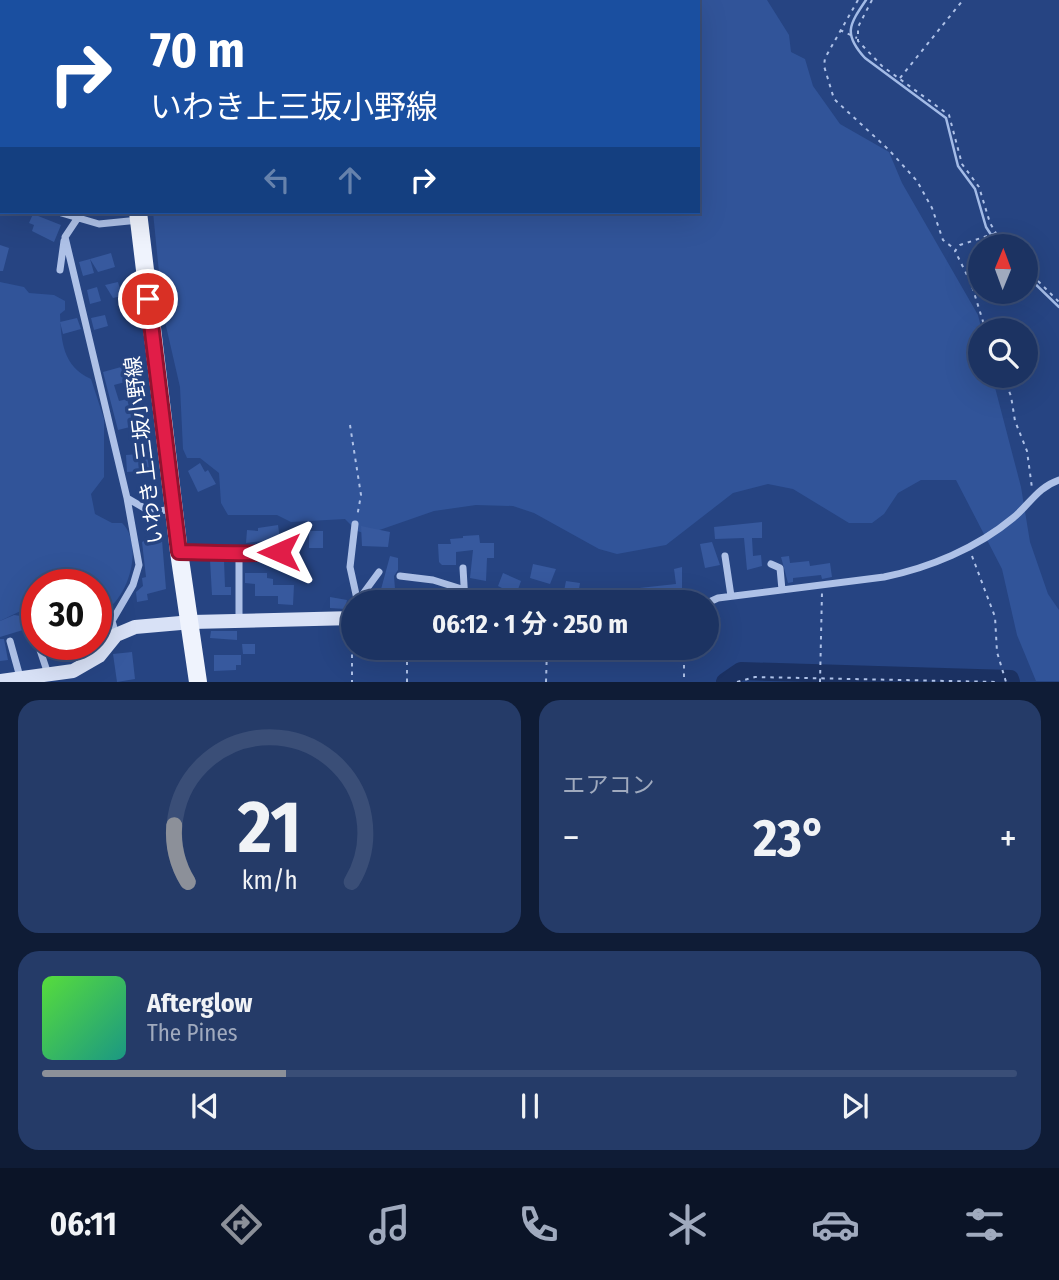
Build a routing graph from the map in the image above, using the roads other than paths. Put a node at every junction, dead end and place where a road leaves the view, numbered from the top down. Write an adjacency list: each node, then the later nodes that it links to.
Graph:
1 (63, 214): 3 (street)
2 (138, 216): 3 (street); 8 (main road, いわき上三坂小野線)
3 (77, 219): 4 (street)
4 (65, 237): 5 (street); 7 (street)
5 (60, 270)
6 (1059, 480): 21 (street)
7 (127, 498): 8 (street); 27 (street)
8 (173, 509): 10 (main road, いわき上三坂小野線)
9 (355, 524): 18 (street)
10 (179, 552): 11 (street); 26 (main road, いわき上三坂小野線)
11 (239, 552): 12 (street); 25 (street)
12 (279, 552)
13 (725, 556): 22 (street)
14 (771, 564): 21 (street)
15 (463, 568): 20 (street)
16 (379, 572): 19 (street)
17 (400, 576): 20 (street)
18 (355, 590)
19 (365, 590)
20 (465, 590)
21 (782, 590): 22 (street)
22 (731, 596): 23 (street)
23 (719, 600)
24 (341, 618): 25 (street)
25 (239, 621): 26 (street)
26 (192, 622): 27 (street); 33 (main road, いわき上三坂小野線)
27 (116, 635): 30 (street)
28 (10, 640): 31 (street)
29 (43, 660): 30 (street)
30 (48, 675): 31 (street)
31 (20, 677): 32 (street)
32 (0, 681)
33 (198, 681)

